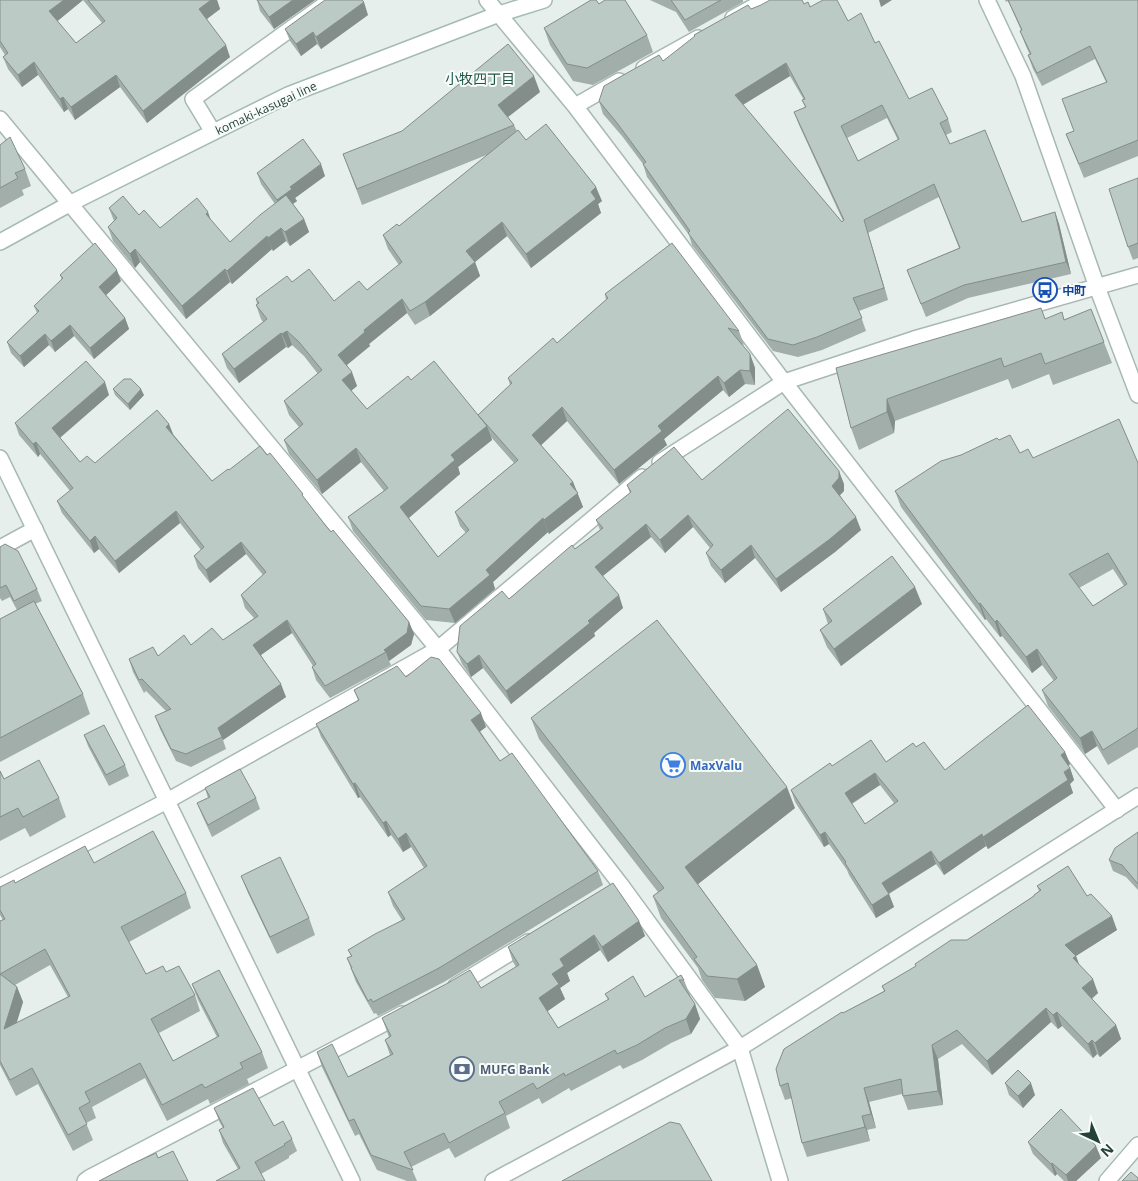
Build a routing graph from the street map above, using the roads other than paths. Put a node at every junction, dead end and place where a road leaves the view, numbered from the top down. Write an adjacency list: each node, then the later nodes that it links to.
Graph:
1 (332, 0): 9 (street)
2 (487, 0): 6 (street)
3 (544, 0): 6 (street, komaki-kasugai line)
4 (766, 0): 7 (street)
5 (987, 0): 13 (street)
6 (499, 14): 7 (street); 9 (street, komaki-kasugai line)
7 (574, 106): 14 (street)
8 (0, 119): 10 (street)
9 (213, 132): 10 (street, komaki-kasugai line)
10 (71, 203): 11 (street, komaki-kasugai line); 19 (street)
11 (0, 242)
12 (1138, 275): 13 (street)
13 (1097, 287): 14 (street); 15 (street)
14 (784, 382): 19 (street); 22 (street)
15 (1138, 395)
16 (0, 458): 17 (street)
17 (35, 530): 18 (street); 21 (street)
18 (0, 548)
19 (438, 649): 21 (street); 23 (street)
20 (1138, 796): 22 (street)
21 (167, 801): 24 (street); 30 (street)
22 (1117, 810): 29 (street)
23 (621, 885): 25 (street); 29 (street)
24 (0, 887)
25 (605, 895)
26 (539, 935): 27 (street)
27 (440, 995)
28 (414, 1008): 30 (street)
29 (740, 1048): 34 (street); 35 (street)
30 (298, 1070): 32 (street); 33 (street)
31 (1138, 1145): 36 (street)
32 (85, 1181)
33 (352, 1181)
34 (493, 1181)
35 (780, 1181)
36 (1107, 1181)

